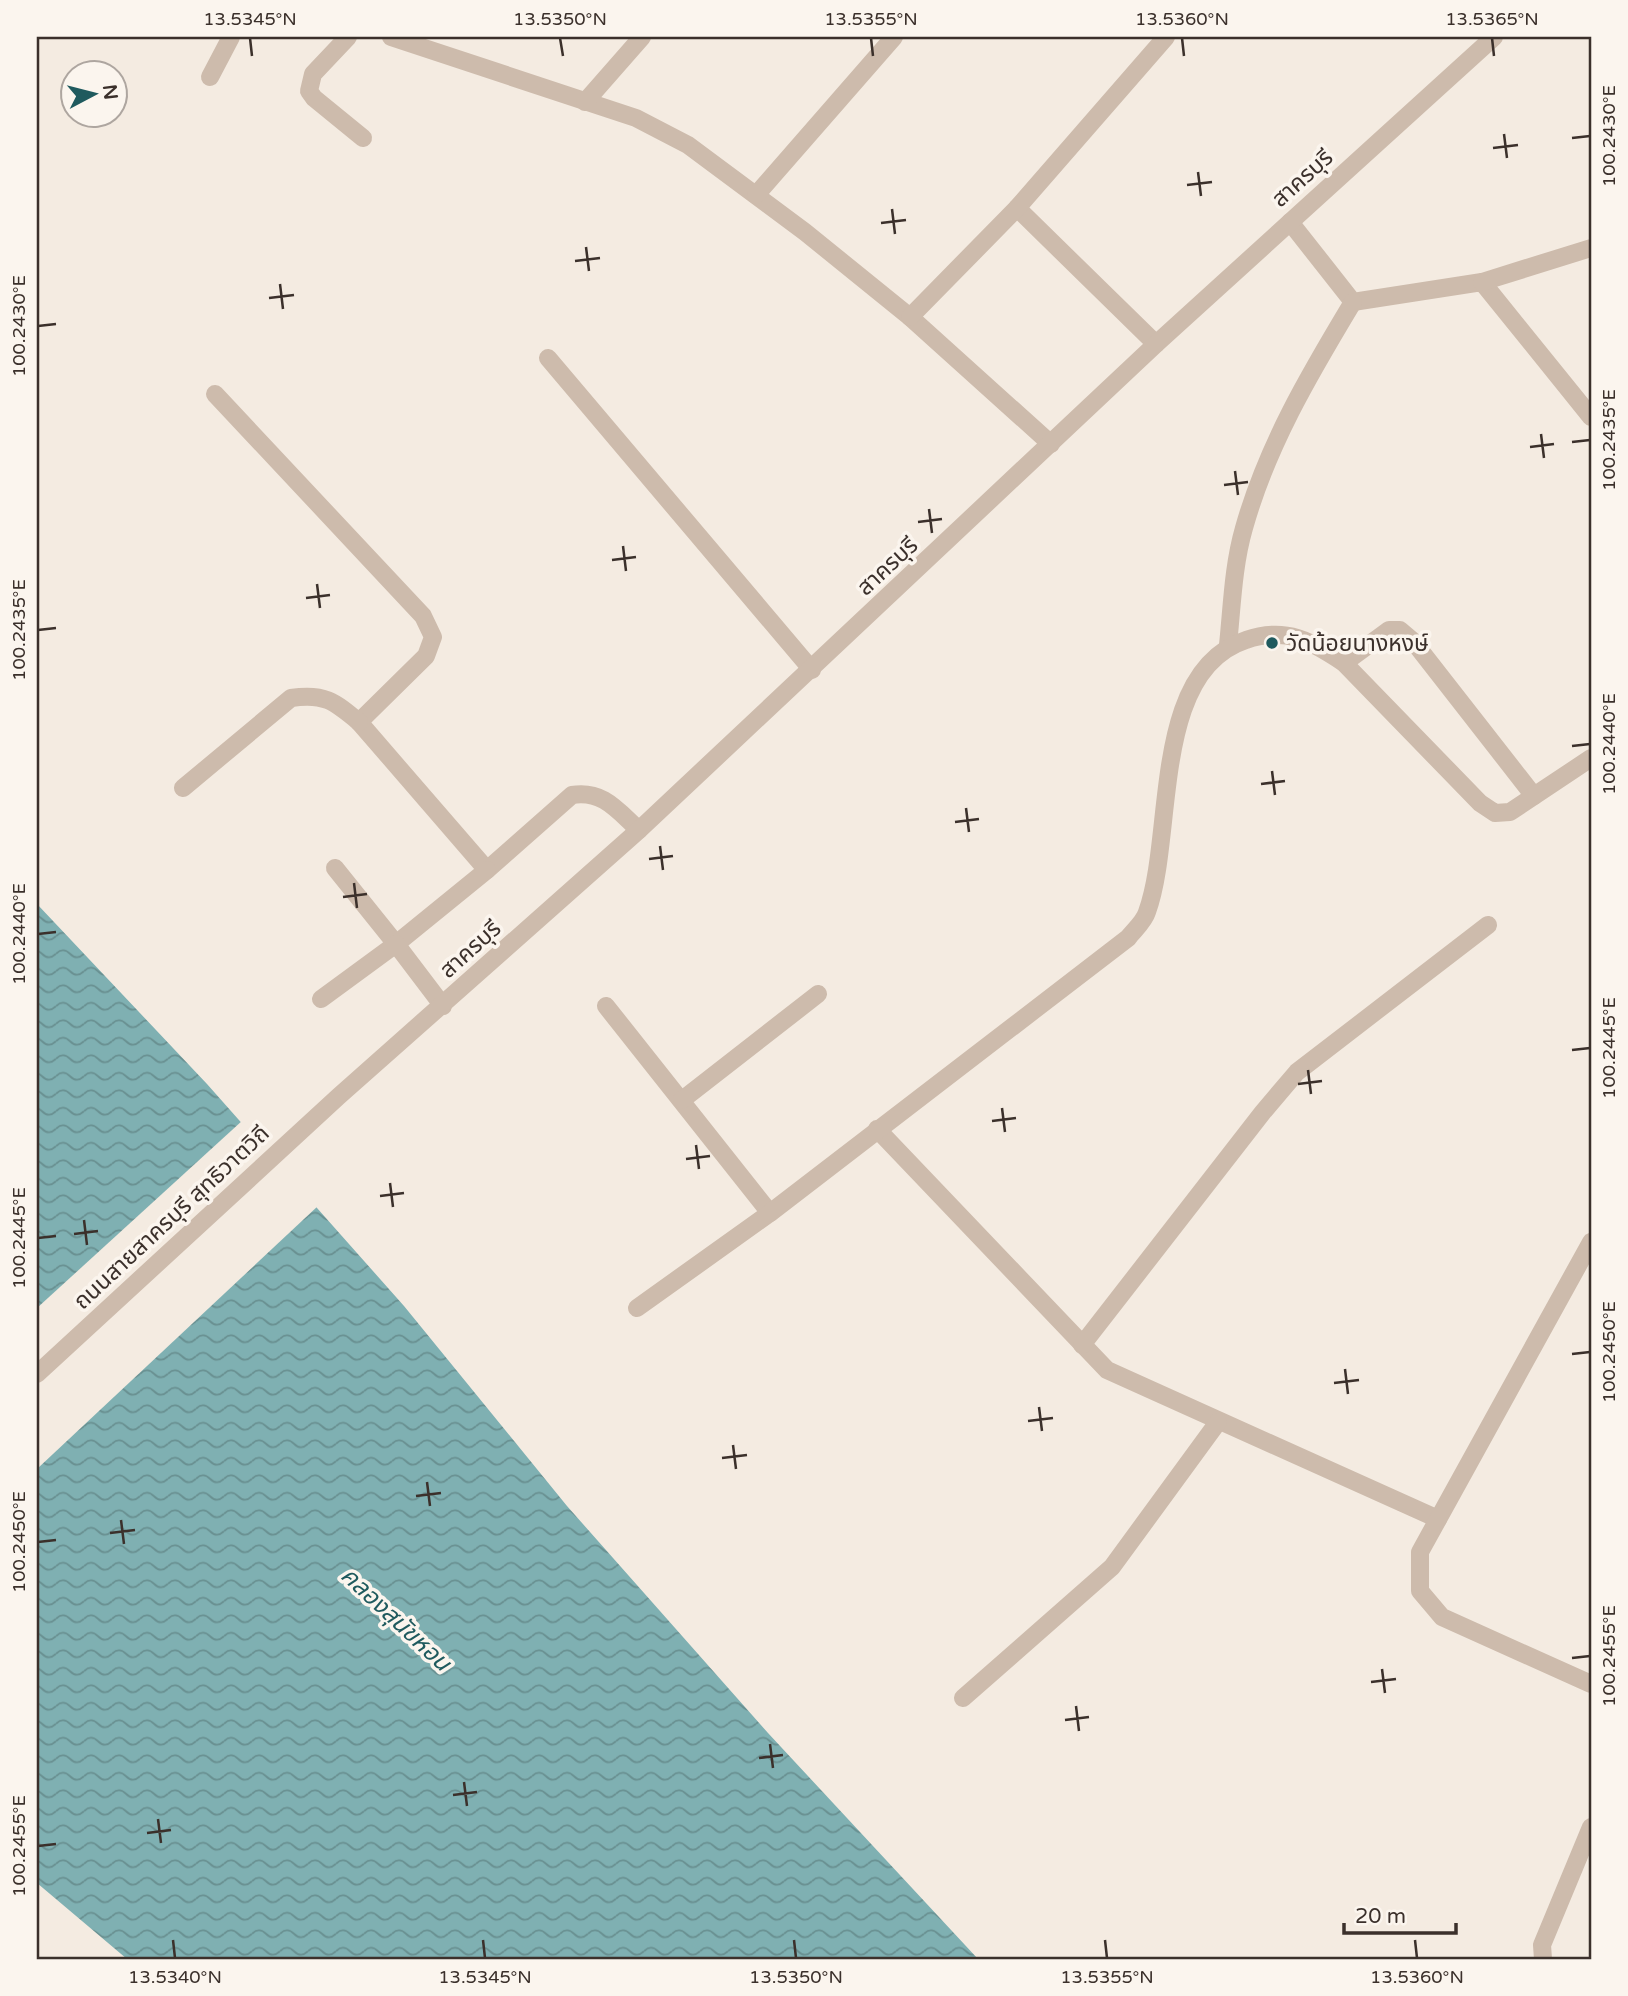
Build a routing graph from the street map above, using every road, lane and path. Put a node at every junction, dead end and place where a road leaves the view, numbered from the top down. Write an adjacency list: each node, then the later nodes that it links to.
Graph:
1 (231, 37): 8 (street)
2 (348, 37): 10 (street)
3 (391, 37): 9 (street)
4 (642, 37): 9 (street)
5 (894, 37): 11 (street)
6 (1166, 37): 12 (street)
7 (1494, 37): 13 (street, สาครบุรี)
8 (210, 77)
9 (585, 103): 11 (street)
10 (363, 138)
11 (756, 195): 17 (street)
12 (1017, 208): 17 (street); 18 (street)
13 (1290, 222): 16 (street); 18 (street, สาครบุรี)
14 (1591, 248): 15 (street)
15 (1482, 282): 16 (street); 21 (street)
16 (1353, 302): 23 (street)
17 (910, 317): 22 (street)
18 (1156, 344): 22 (street, สาครบุรี)
19 (548, 358): 25 (street)
20 (215, 394): 26 (street)
21 (1591, 417)
22 (1051, 444): 25 (street, สาครบุรี)
23 (1228, 645): 24 (street); 41 (street)
24 (1344, 663): 29 (street); 29 (street)
25 (812, 670): 30 (street, สาครบุรี)
26 (359, 722): 28 (street); 32 (street)
27 (1591, 758): 29 (street)
28 (183, 788)
29 (1534, 796)
30 (639, 830): 32 (street); 37 (street, สาครบุรี)
31 (335, 868): 34 (street)
32 (487, 870): 34 (street)
33 (1488, 925): 45 (street)
34 (396, 944): 36 (street); 37 (street)
35 (818, 994): 40 (street)
36 (321, 999)
37 (443, 1006): 39 (street, สาครบุรี)
38 (606, 1006): 40 (street)
39 (339, 1096): 46 (street, ถนนสายสาครบุรี สุทธิวาตวิถี)
40 (682, 1100): 42 (street)
41 (877, 1129): 42 (street); 45 (street)
42 (771, 1213): 44 (street)
43 (1591, 1242): 48 (street)
44 (637, 1308)
45 (1082, 1345): 47 (street)
46 (37, 1374)
47 (1218, 1422): 48 (street); 50 (street)
48 (1438, 1519): 49 (street)
49 (1591, 1684)
50 (963, 1698)
51 (1591, 1827): 52 (street)
52 (1543, 1959)

